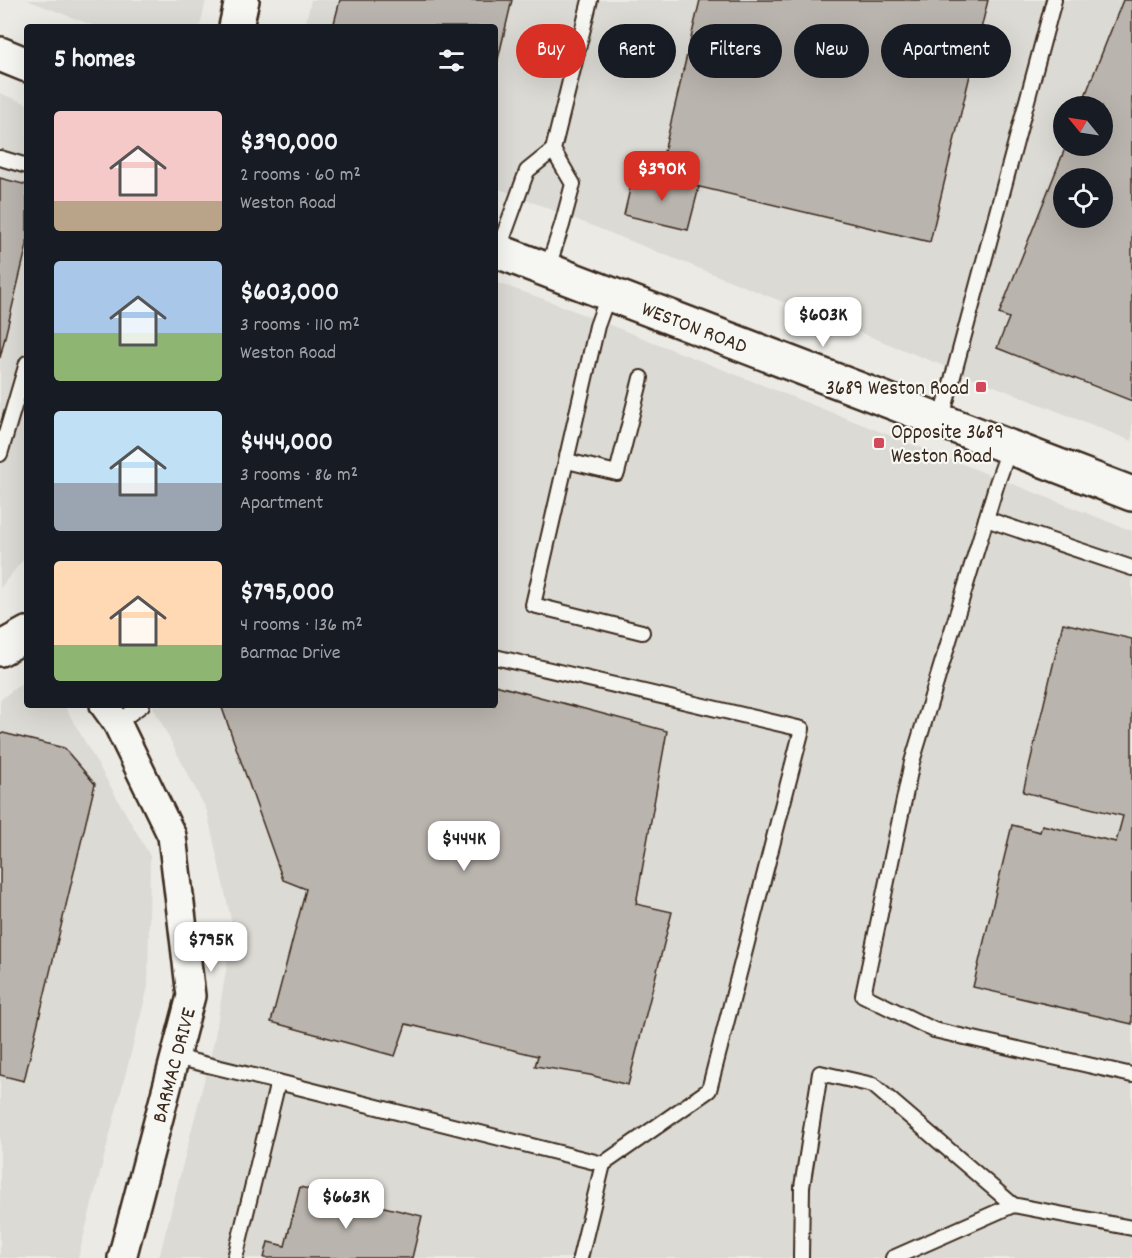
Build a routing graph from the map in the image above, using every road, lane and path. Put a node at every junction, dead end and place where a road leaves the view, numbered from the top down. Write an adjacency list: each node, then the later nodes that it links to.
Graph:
1 (242, 0): 4 (main road)
2 (590, 0): 7 (lane)
3 (1054, 0): 16 (lane)
4 (237, 24)
5 (0, 54): 6 (main road)
6 (24, 64)
7 (553, 150): 10 (lane); 12 (lane)
8 (0, 158): 9 (lane)
9 (24, 165)
10 (498, 245)
11 (498, 251): 12 (main road, WESTON ROAD)
12 (547, 270): 13 (main road, WESTON ROAD)
13 (609, 293): 16 (main road, WESTON ROAD); 19 (lane)
14 (24, 373): 18 (lane)
15 (641, 378): 19 (lane)
16 (941, 421): 17 (main road, WESTON ROAD)
17 (1010, 447): 20 (main road, WESTON ROAD); 21 (lane)
18 (0, 454)
19 (567, 461): 23 (lane)
20 (1132, 494)
21 (986, 519): 22 (lane); 30 (lane)
22 (1132, 568)
23 (642, 632)
24 (24, 636): 25 (main road)
25 (0, 649)
26 (498, 658): 32 (lane)
27 (132, 708): 28 (lane)
28 (111, 714): 29 (street, BARMAC DRIVE)
29 (175, 1057): 31 (lane); 35 (street, BARMAC DRIVE)
30 (1132, 1075)
31 (278, 1082): 32 (lane); 36 (lane)
32 (603, 1164): 37 (lane)
33 (1013, 1205): 34 (lane); 38 (lane); 39 (lane)
34 (1132, 1228)
35 (122, 1258)
36 (235, 1258)
37 (580, 1258)
38 (801, 1258)
39 (893, 1258)

